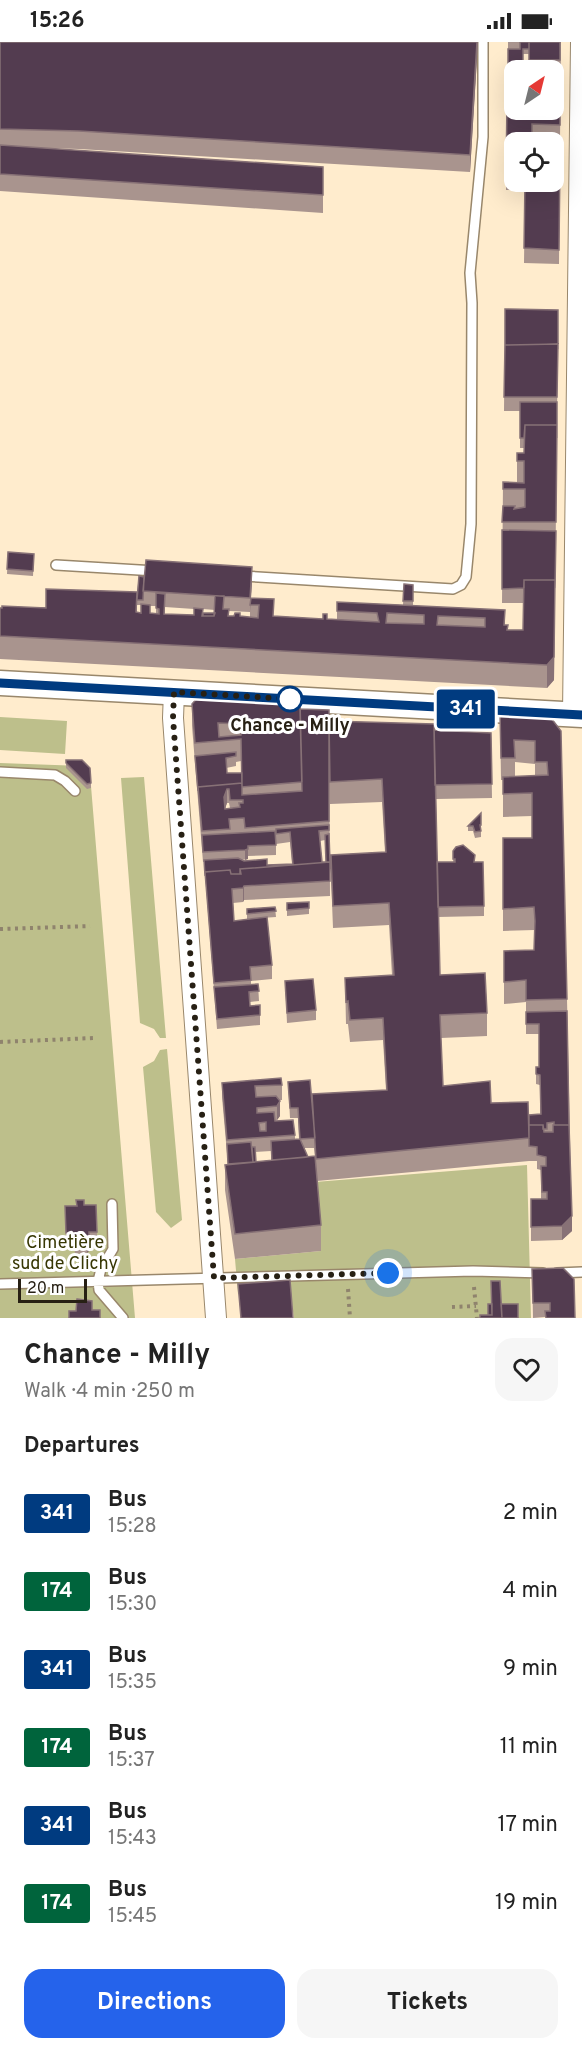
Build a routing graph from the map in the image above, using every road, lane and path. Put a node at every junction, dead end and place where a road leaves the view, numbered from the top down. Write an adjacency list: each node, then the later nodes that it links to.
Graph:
1 (483, 42): 6 (lane)
2 (581, 42): 3 (street)
3 (581, 79): 9 (street)
4 (56, 565): 5 (lane)
5 (162, 571)
6 (233, 575)
7 (0, 683): 8 (street)
8 (174, 692): 9 (street); 20 (street)
9 (577, 715)
10 (0, 772): 11 (lane)
11 (75, 791)
12 (90, 926): 13 (path)
13 (0, 929)
14 (94, 1038): 15 (path)
15 (0, 1042)
16 (112, 1204): 21 (lane)
17 (473, 1271): 18 (lane); 19 (lane); 23 (path)
18 (582, 1272)
19 (346, 1274): 20 (lane); 27 (path)
20 (214, 1278): 21 (lane); 26 (street)
21 (98, 1281): 22 (lane); 25 (lane)
22 (0, 1284)
23 (476, 1306): 24 (path); 28 (path)
24 (452, 1307)
25 (123, 1318)
26 (216, 1318)
27 (350, 1318)
28 (477, 1318)

